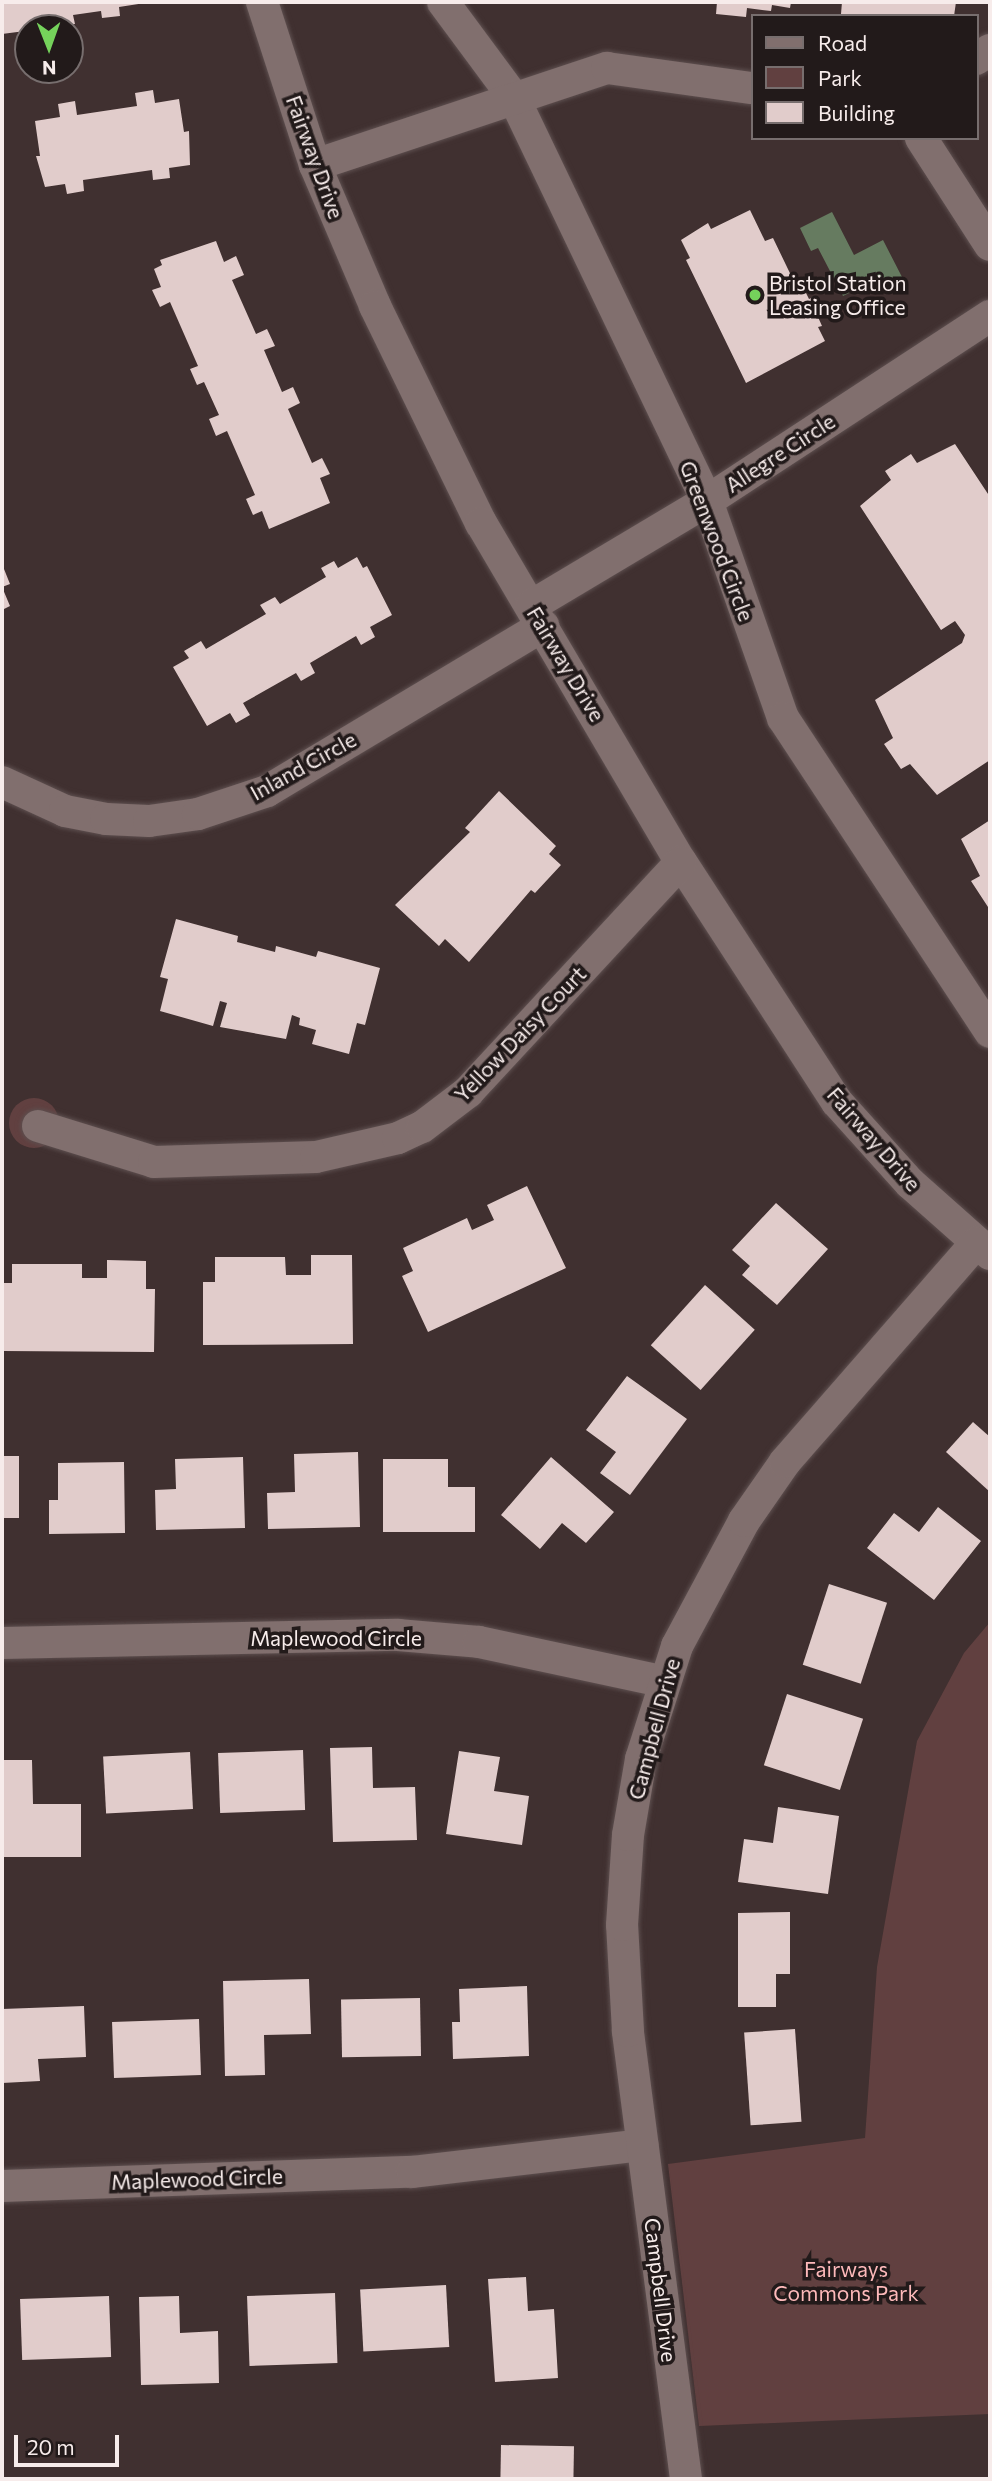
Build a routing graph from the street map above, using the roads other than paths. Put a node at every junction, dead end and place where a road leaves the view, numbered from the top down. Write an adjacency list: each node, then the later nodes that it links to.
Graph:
1 (262, 2): 6 (street, Fairway Drive)
2 (443, 2): 4 (street, Greenwood Circle)
3 (750, 88): 4 (street)
4 (514, 97): 6 (street); 9 (street, Greenwood Circle)
5 (922, 140): 7 (street)
6 (314, 165): 10 (street, Fairway Drive)
7 (990, 245)
8 (990, 316): 9 (street, Allegre Circle)
9 (707, 501): 10 (street, Allegre Circle); 13 (street, Greenwood Circle)
10 (537, 616): 11 (street, Inland Circle); 12 (street, Fairway Drive)
11 (2, 782)
12 (681, 862): 14 (street, Yellow Daisy Court); 15 (street, Fairway Drive)
13 (990, 1032)
14 (38, 1126)
15 (983, 1249): 17 (street, Campbell Drive)
16 (2, 1643): 17 (street, Maplewood Circle)
17 (665, 1682): 18 (street, Campbell Drive)
18 (642, 2145): 19 (street, Maplewood Circle); 20 (street, Campbell Drive)
19 (2, 2186)
20 (686, 2479)

